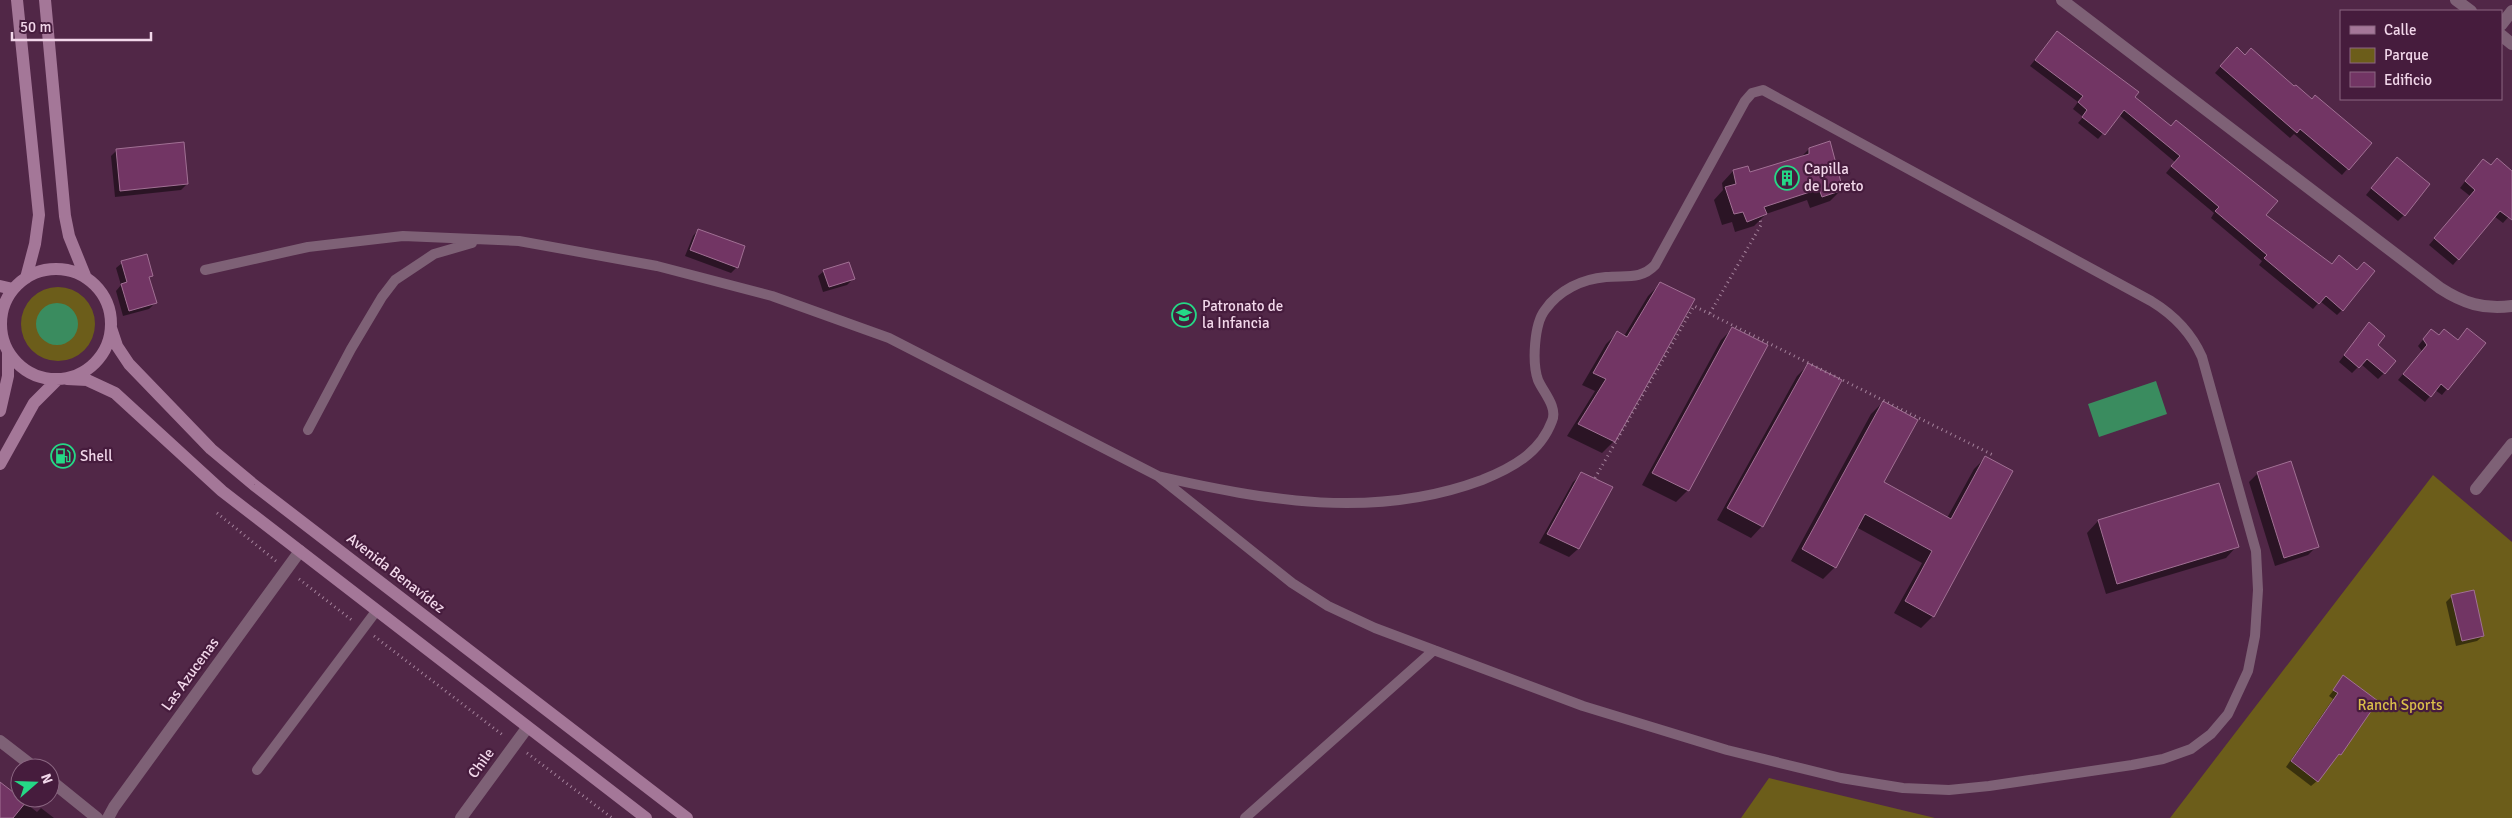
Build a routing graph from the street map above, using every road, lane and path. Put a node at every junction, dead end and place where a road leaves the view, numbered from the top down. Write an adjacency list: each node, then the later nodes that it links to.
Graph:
1 (18, 0): 13 (main road)
2 (45, 0): 14 (main road)
3 (2062, 0): 17 (street)
4 (2456, 0): 5 (street)
5 (2470, 10)
6 (2512, 11): 7 (street)
7 (2502, 24)
8 (2502, 36): 9 (street)
9 (2512, 44)
10 (1760, 217): 18 (path)
11 (488, 240): 12 (lane); 24 (lane); 28 (lane)
12 (205, 270)
13 (26, 278): 14 (main road); 16 (main road)
14 (86, 278): 19 (main road)
15 (0, 286): 16 (main road)
16 (13, 289): 20 (main road)
17 (2512, 306)
18 (1710, 313): 26 (path); 29 (path)
19 (111, 328): 22 (main road); 48 (main road, Avenida Benavídez)
20 (1, 335): 21 (main road)
21 (8, 352): 22 (main road); 23 (main road)
22 (62, 379): 27 (main road); 32 (main road)
23 (0, 411)
24 (308, 430)
25 (2512, 444): 30 (street)
26 (1995, 456)
27 (0, 464)
28 (1158, 476): 36 (lane); 36 (lane)
29 (1595, 478)
30 (2476, 489)
31 (217, 513): 33 (path)
32 (300, 551): 33 (street, Las Azucenas); 34 (main road)
33 (286, 570): 35 (path); 44 (street, Las Azucenas)
34 (377, 610): 35 (lane); 37 (main road)
35 (364, 628): 39 (path); 41 (lane)
36 (1434, 650): 49 (lane)
37 (527, 728): 39 (street, Chile); 47 (main road)
38 (0, 741): 40 (street)
39 (515, 744): 45 (street, Chile); 46 (path)
40 (21, 758)
41 (257, 770)
42 (60, 788): 43 (street)
43 (97, 818)
44 (108, 818)
45 (461, 818)
46 (612, 818)
47 (646, 818)
48 (687, 818)
49 (1245, 818)

